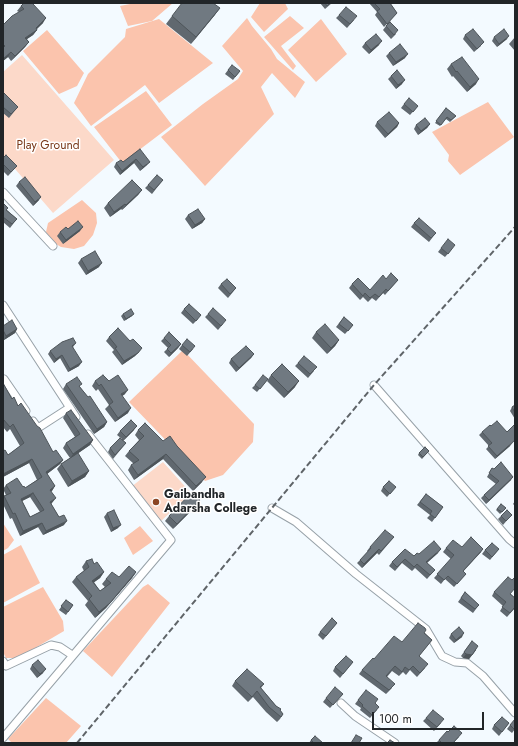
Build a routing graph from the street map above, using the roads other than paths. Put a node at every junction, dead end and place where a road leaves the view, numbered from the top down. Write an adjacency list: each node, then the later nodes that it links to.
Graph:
1 (3, 192): 2 (street)
2 (53, 246)
3 (3, 305): 6 (street)
4 (4, 379): 6 (street)
5 (374, 385): 8 (street)
6 (69, 408): 9 (street)
7 (272, 508): 12 (street)
8 (515, 544)
9 (72, 655): 10 (street); 13 (street)
10 (3, 661)
11 (341, 703): 14 (street)
12 (515, 713)
13 (3, 738)
14 (394, 743)

